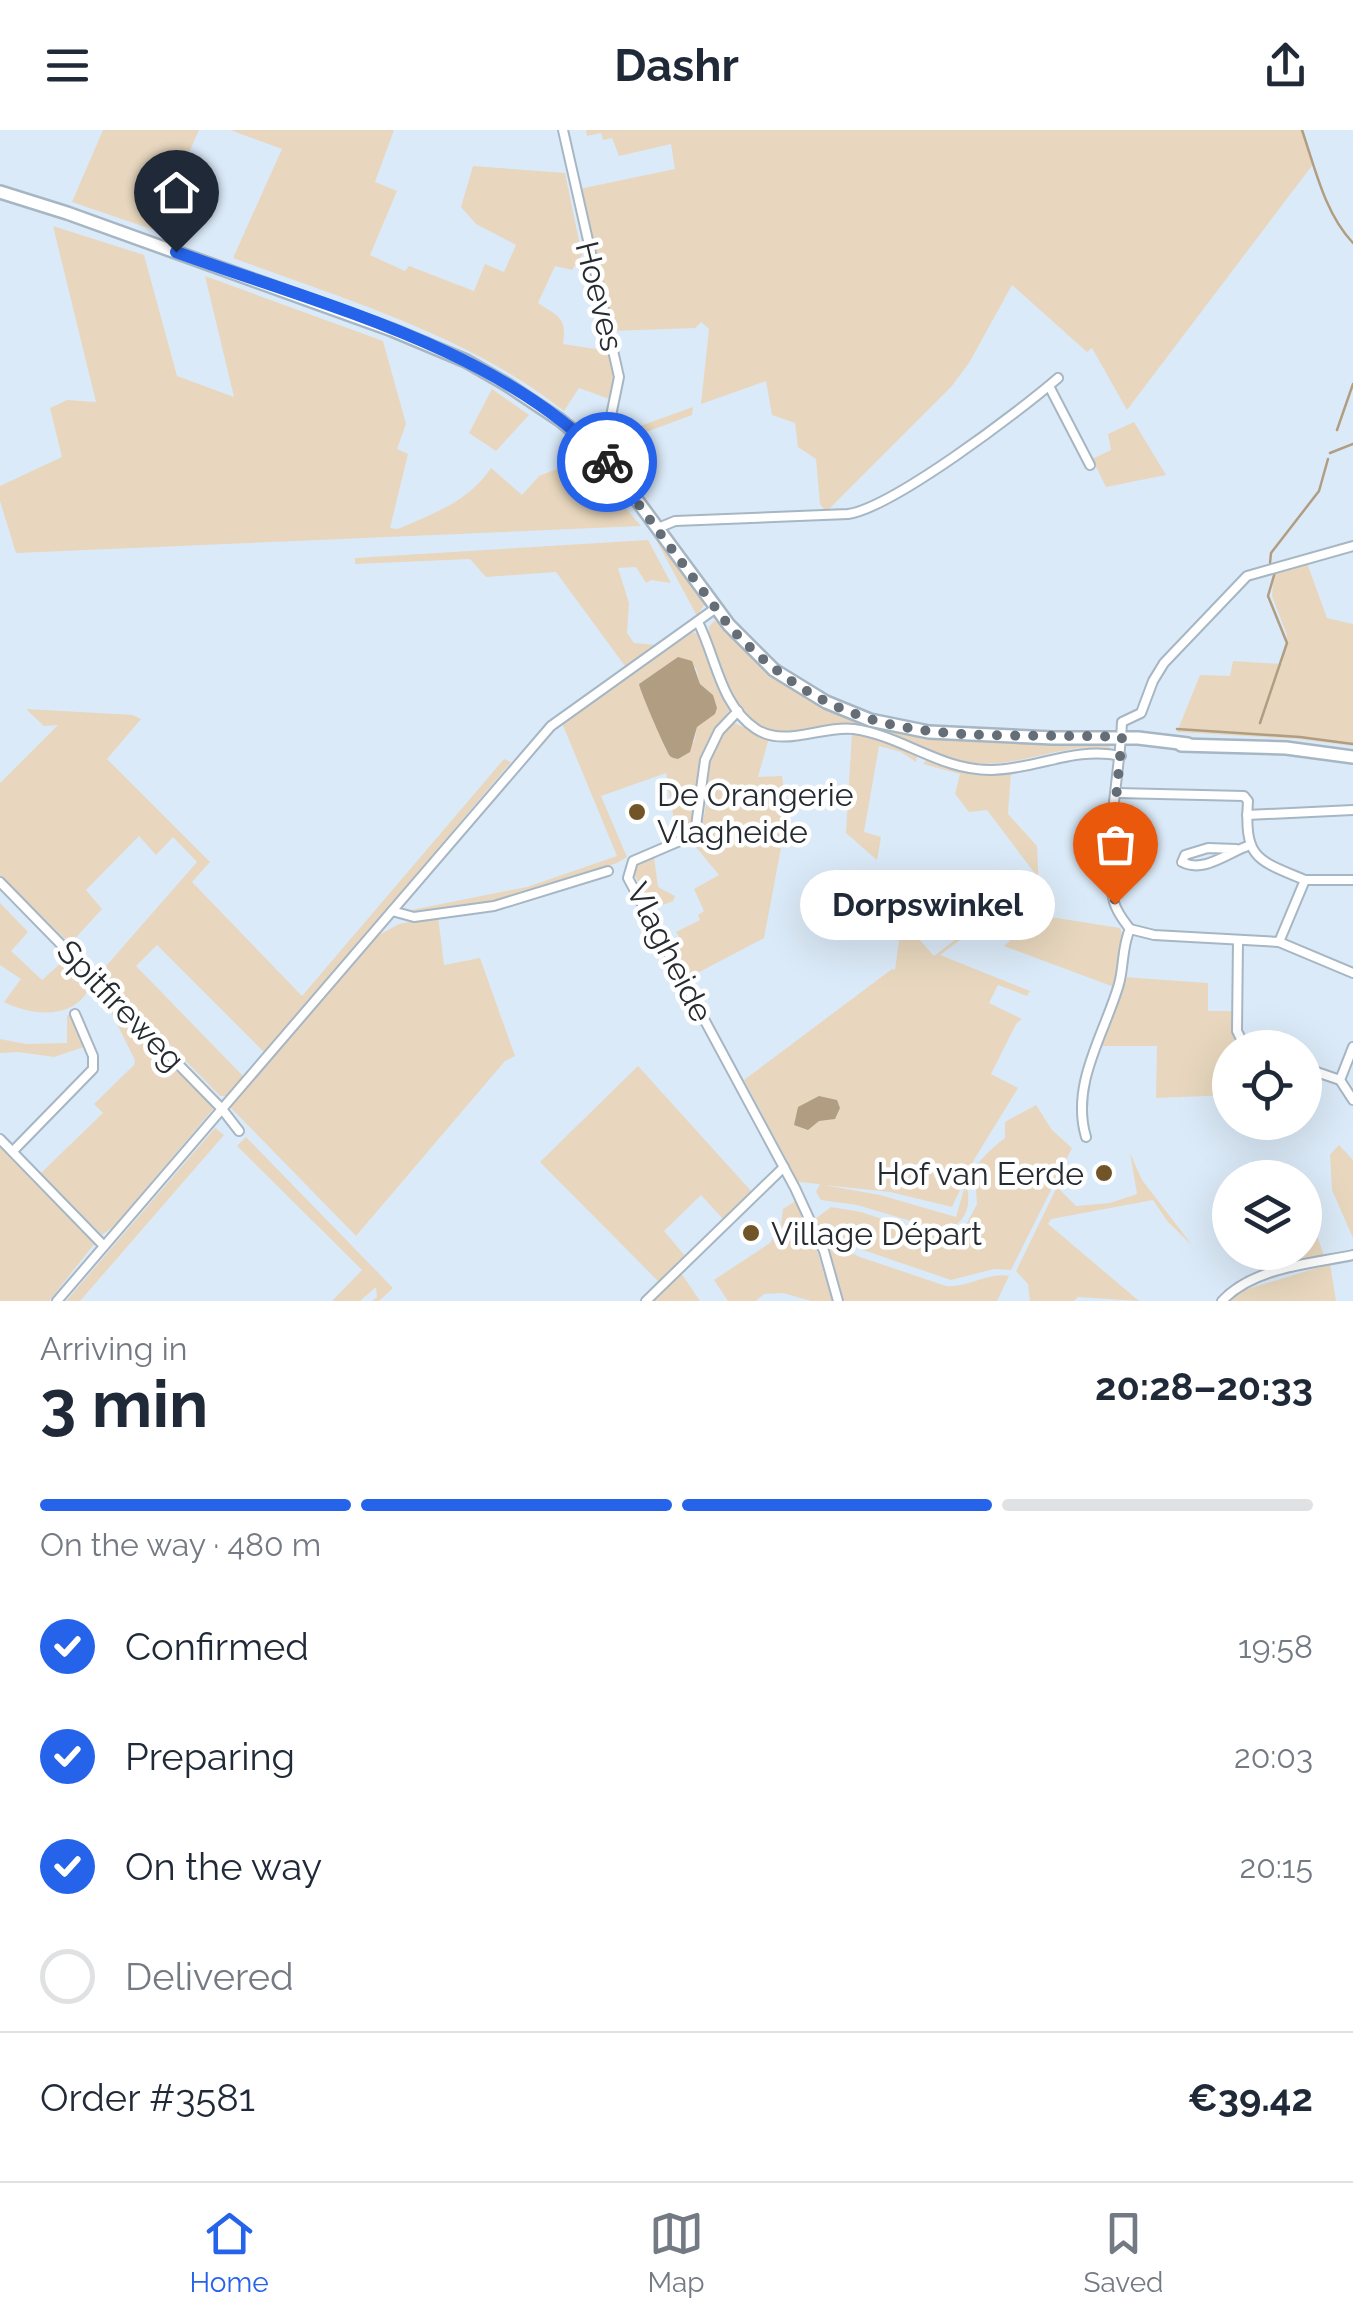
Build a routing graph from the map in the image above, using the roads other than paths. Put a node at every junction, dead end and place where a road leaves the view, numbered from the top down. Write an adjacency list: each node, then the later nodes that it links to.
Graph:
1 (562, 130): 5 (street, Hoeves)
2 (0, 192): 5 (main road)
3 (1058, 378): 4 (street)
4 (1049, 386): 6 (street); 7 (street)
5 (595, 455): 7 (main road)
6 (1090, 465)
7 (658, 528): 9 (main road)
8 (1353, 546): 12 (street)
9 (716, 608): 10 (street); 12 (main road)
10 (698, 622): 11 (street); 23 (street)
11 (738, 711): 12 (street); 39 (street, Vlagheide)
12 (1121, 746): 13 (main road); 14 (street)
13 (1353, 757)
14 (1117, 793): 16 (street); 24 (street)
15 (1353, 810): 16 (street)
16 (1247, 815): 17 (street)
17 (1251, 845): 18 (street); 20 (street)
18 (1236, 849): 18 (street)
19 (608, 871): 23 (street, Vlagheide)
20 (1305, 880): 21 (street); 26 (street)
21 (1353, 880)
22 (0, 882): 34 (street, Spitfireweg)
23 (392, 911): 34 (street)
24 (1130, 930): 25 (street); 36 (street)
25 (1238, 940): 26 (street); 29 (street)
26 (1279, 942): 27 (street)
27 (1353, 973)
28 (75, 1014): 38 (street)
29 (1237, 1030)
30 (1353, 1047): 32 (street)
31 (1322, 1074): 32 (street)
32 (1340, 1080): 33 (street)
33 (1353, 1100)
34 (222, 1109): 35 (street, Spitfireweg); 40 (street)
35 (239, 1131)
36 (1086, 1136)
37 (0, 1139): 38 (street)
38 (12, 1151): 40 (street)
39 (784, 1167): 43 (street); 44 (street, Vlagheide)
40 (104, 1246): 42 (street)
41 (1353, 1255): 45 (street)
42 (57, 1301)
43 (646, 1301)
44 (838, 1301)
45 (1222, 1301)

